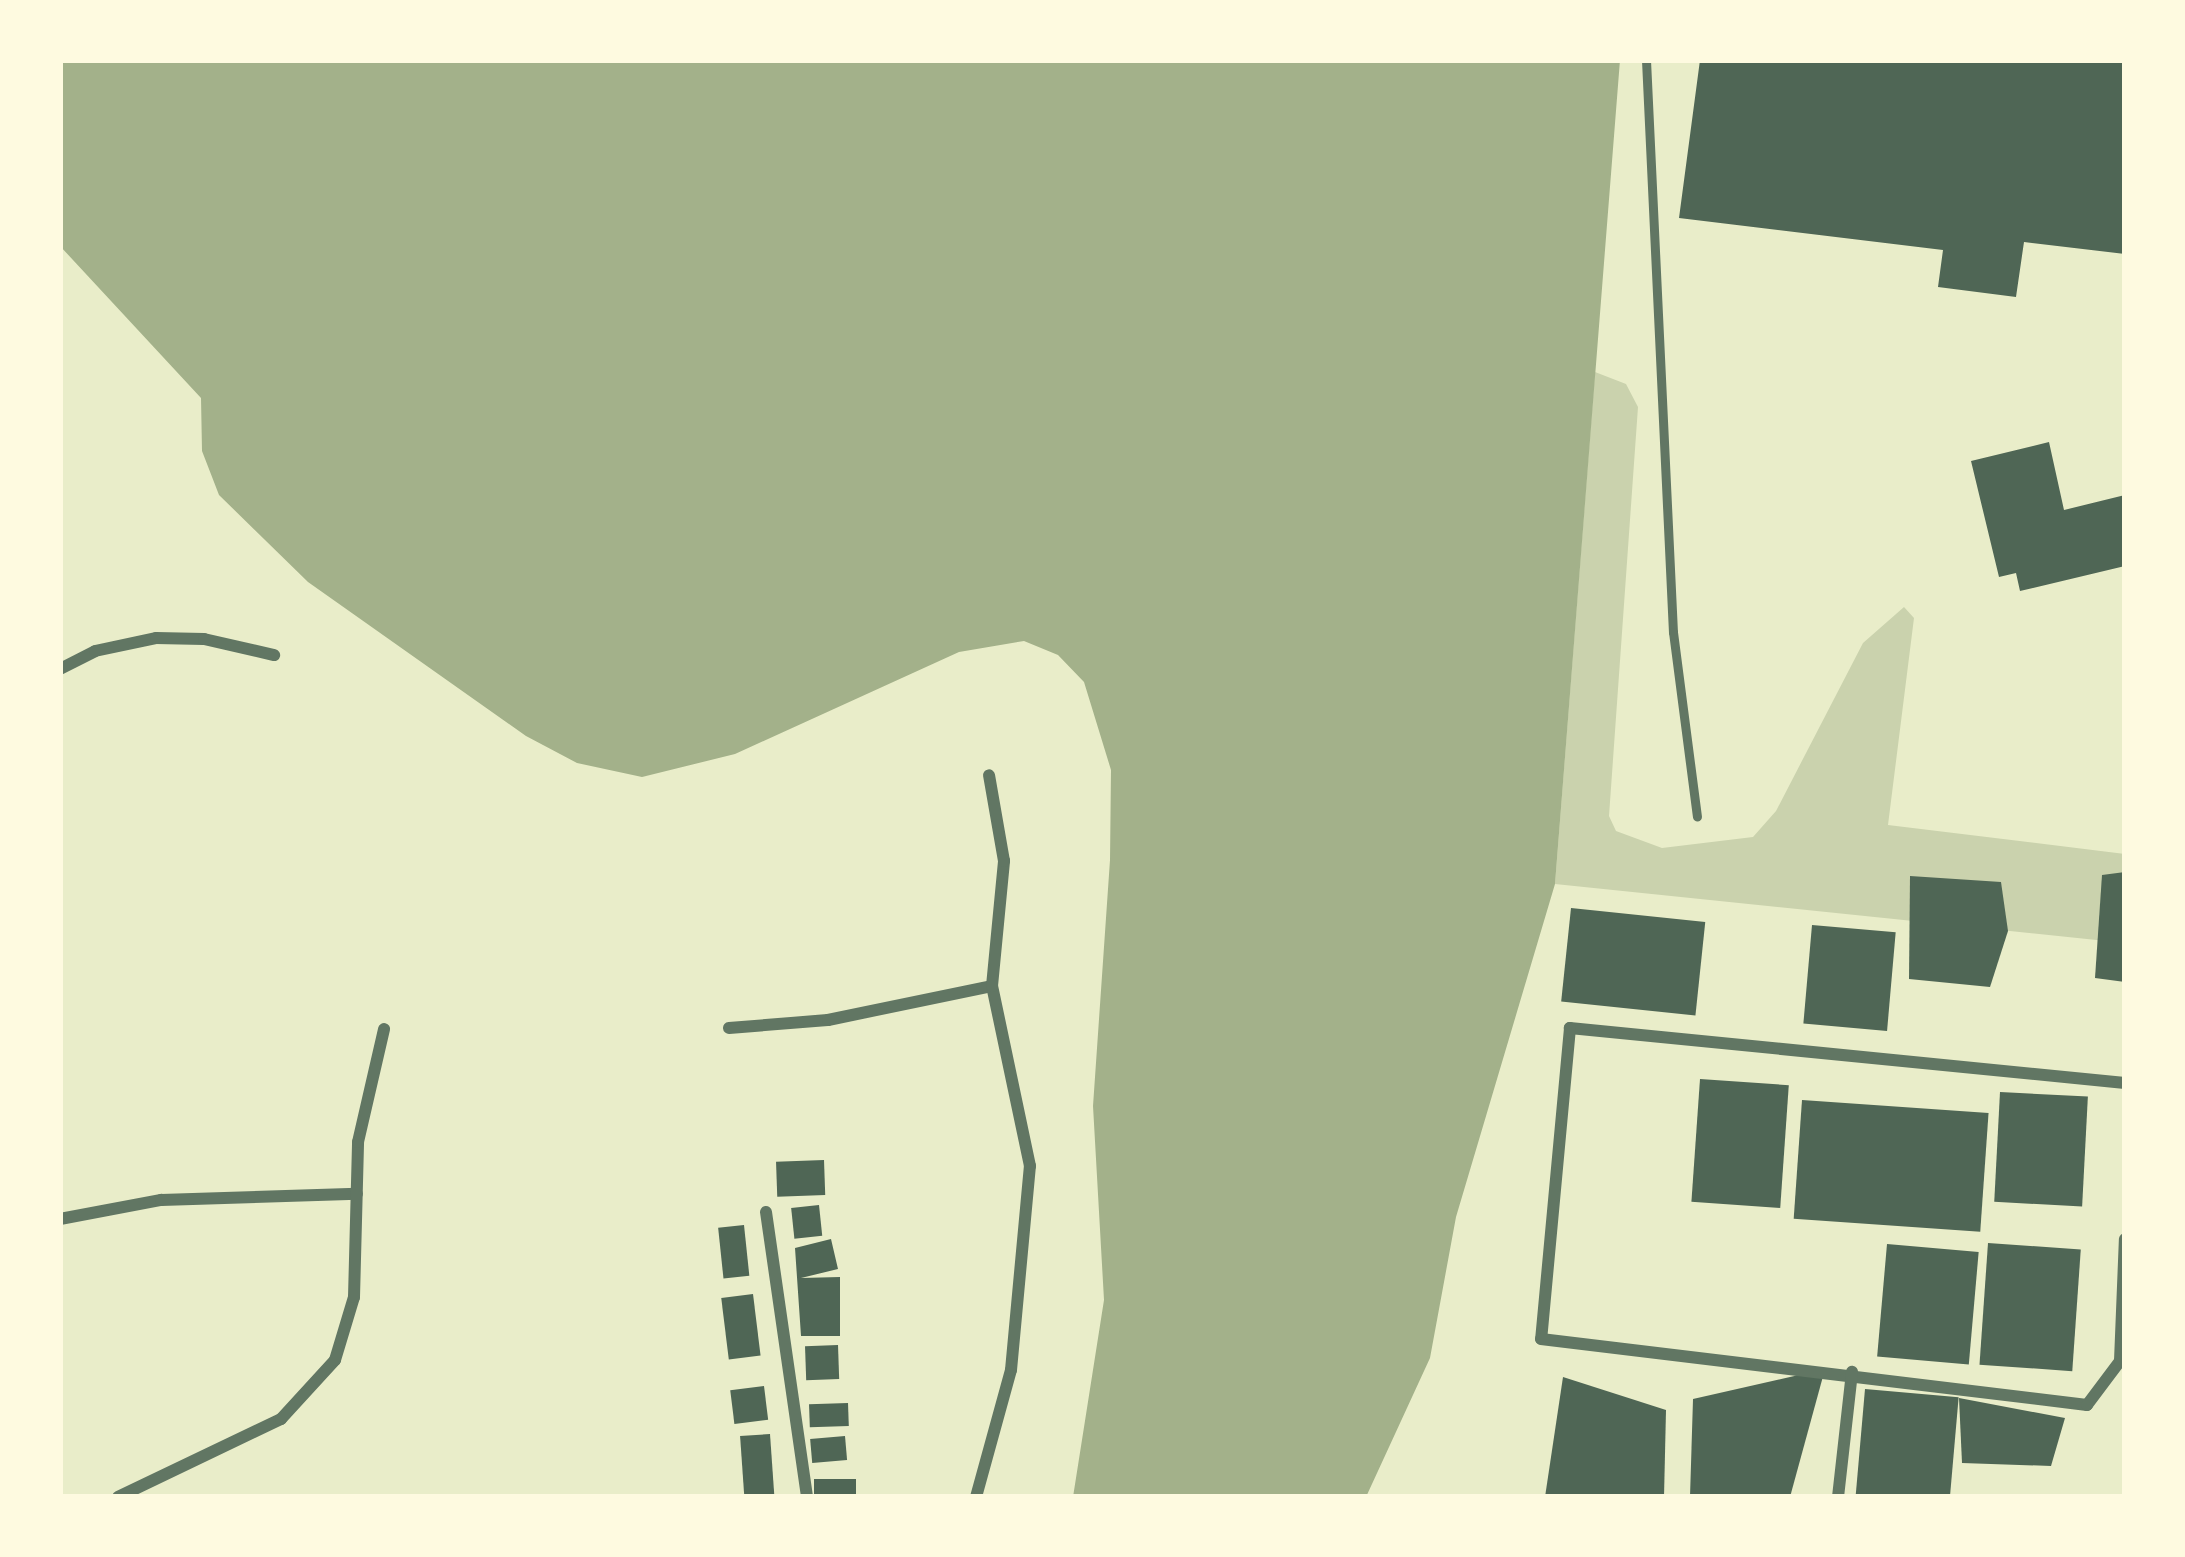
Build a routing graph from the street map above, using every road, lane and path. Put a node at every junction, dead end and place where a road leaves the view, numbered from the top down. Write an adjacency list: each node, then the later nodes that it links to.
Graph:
1 (1646, 60): 5 (lane)
2 (274, 655): 3 (street)
3 (60, 669)
4 (989, 775): 6 (street)
5 (1696, 816)
6 (992, 986): 7 (street); 17 (street)
7 (729, 1028)
8 (384, 1029): 10 (street)
9 (2125, 1083): 14 (street)
10 (357, 1195): 12 (street); 15 (street)
11 (766, 1212): 16 (street)
12 (60, 1219)
13 (2125, 1239): 14 (street)
14 (1852, 1372): 18 (street)
15 (118, 1497)
16 (807, 1497)
17 (976, 1497)
18 (1838, 1497)

